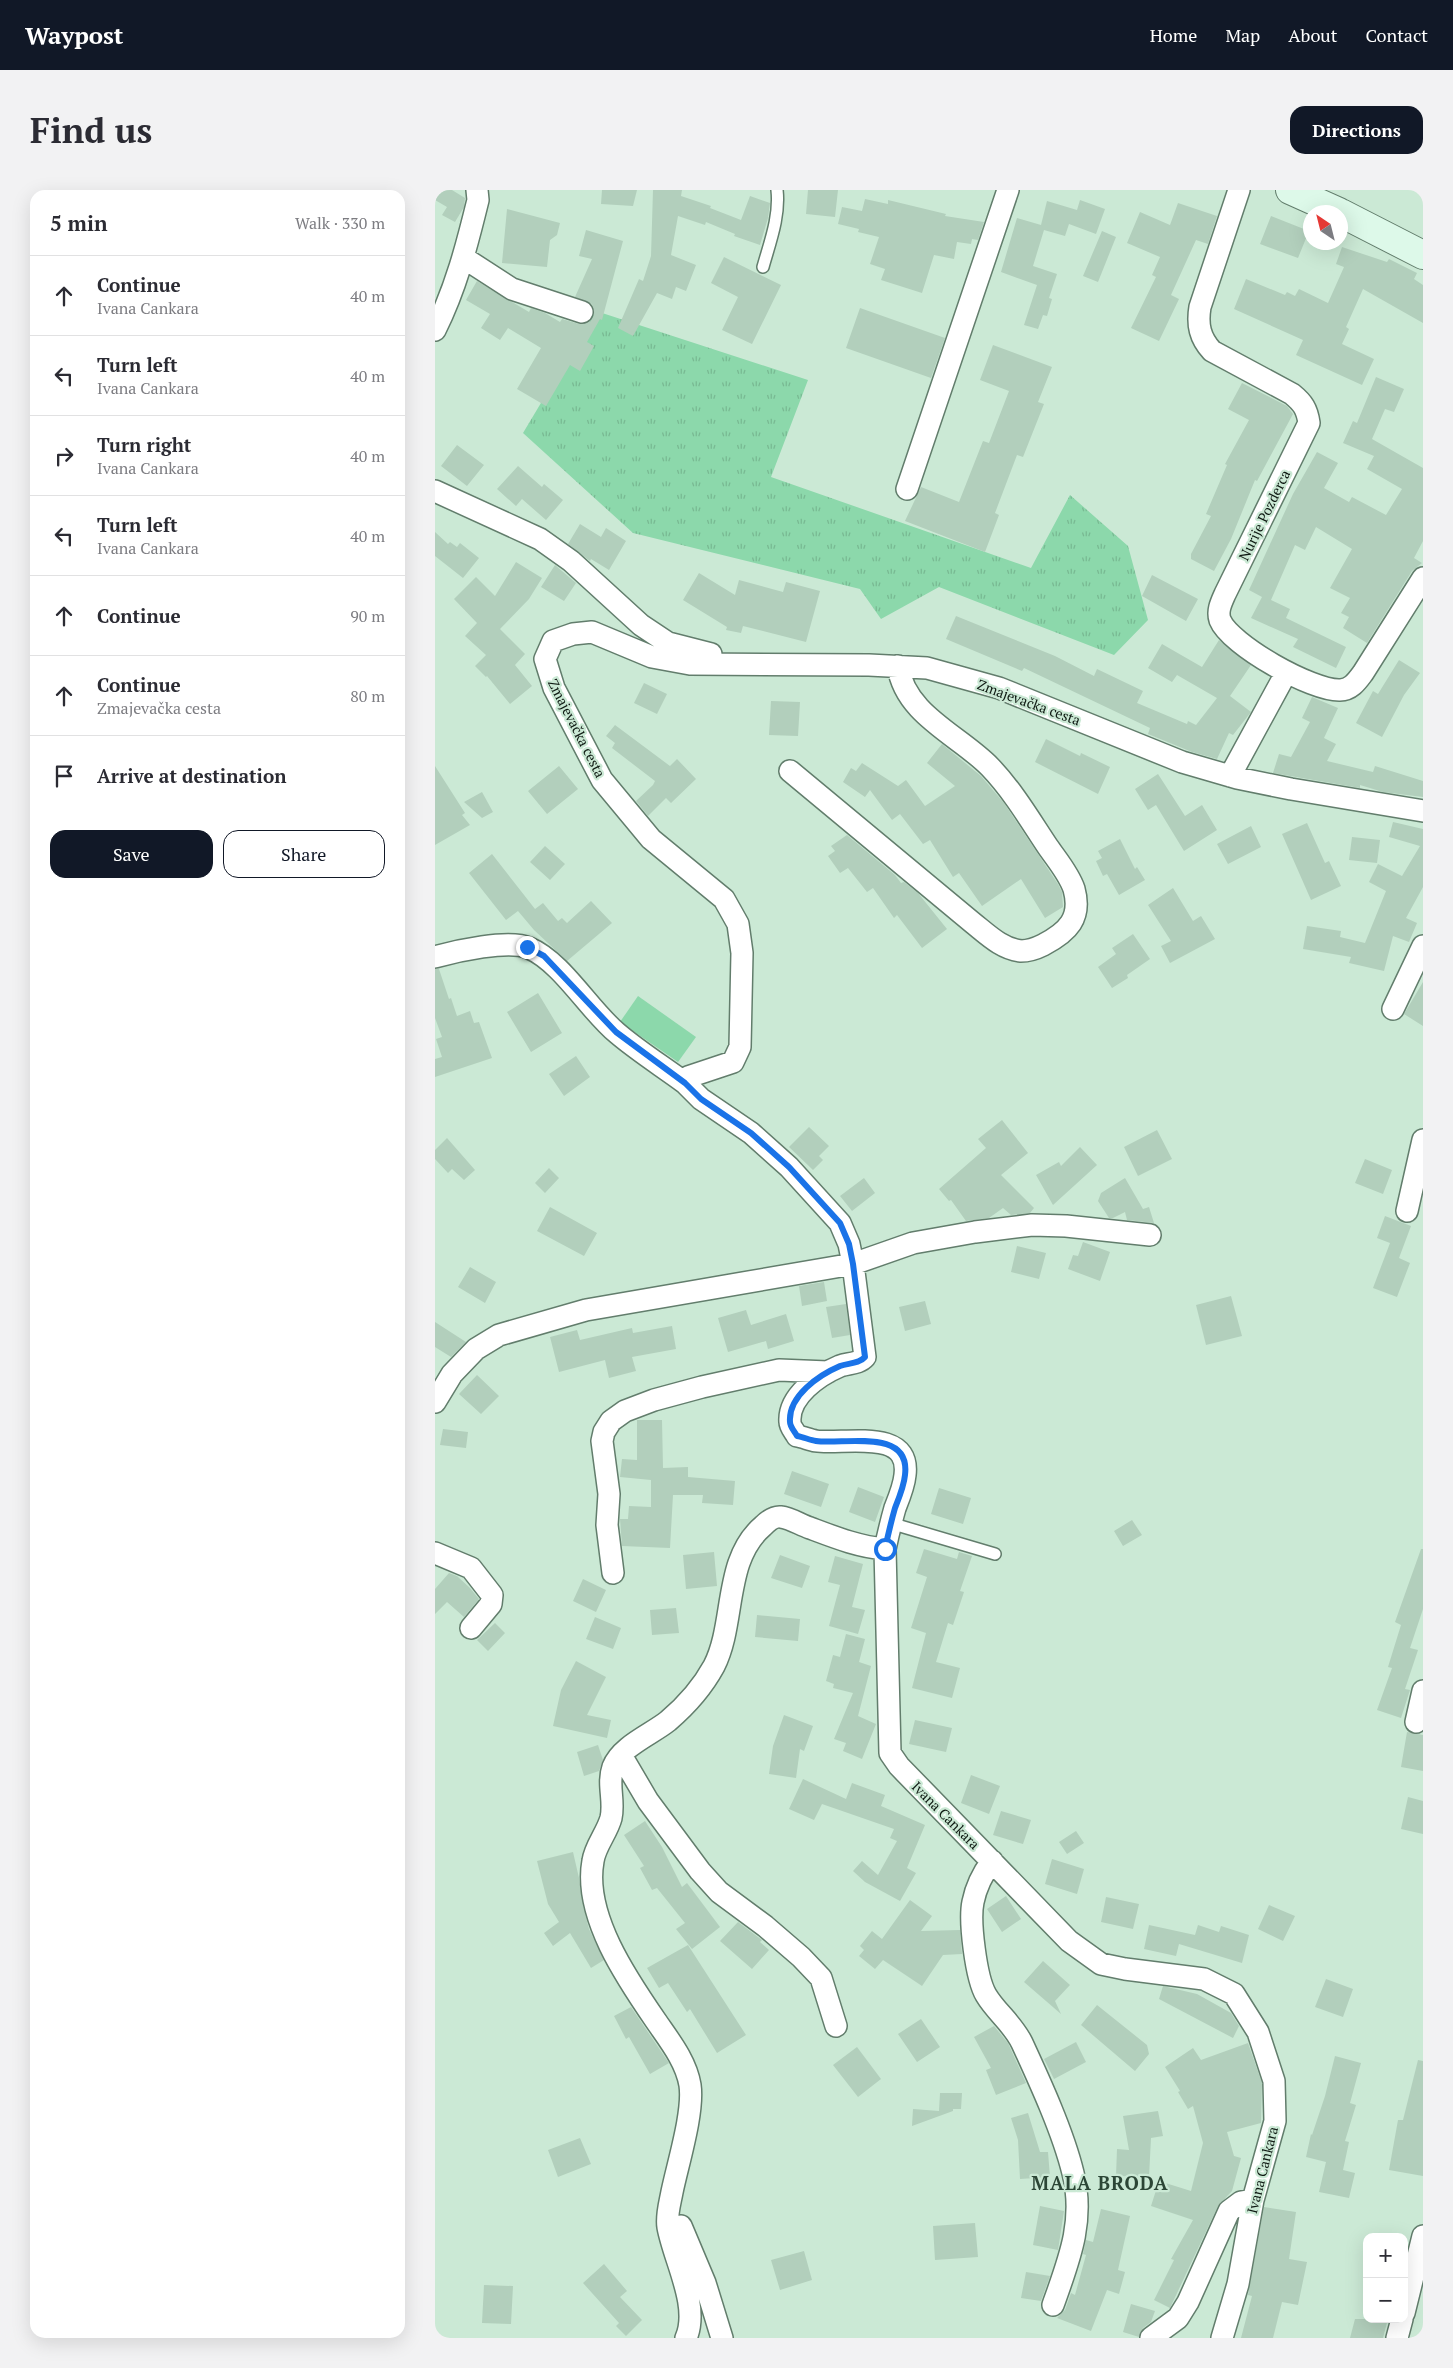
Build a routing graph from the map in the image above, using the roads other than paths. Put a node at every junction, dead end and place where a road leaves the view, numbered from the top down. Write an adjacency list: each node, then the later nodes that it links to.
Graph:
1 (477, 190): 9 (street)
2 (777, 190): 10 (lane)
3 (1008, 190): 13 (street)
4 (1239, 190): 18 (street, Nurije Pozderca)
5 (1290, 190): 6 (main road)
6 (1322, 205)
7 (1348, 218): 8 (main road)
8 (1423, 255)
9 (464, 258): 11 (street); 12 (street)
10 (763, 267)
11 (583, 312)
12 (435, 330)
13 (907, 489)
14 (435, 491): 16 (street)
15 (1423, 578): 18 (street, Nurije Pozderca)
16 (718, 664): 17 (street, Zmajevačka cesta); 25 (street, Zmajevačka cesta)
17 (898, 666): 19 (street); 20 (street, Zmajevačka cesta)
18 (1286, 673): 20 (street)
19 (790, 771)
20 (1230, 776): 21 (street, Zmajevačka cesta)
21 (1423, 811)
22 (1423, 946): 24 (street)
23 (435, 958): 25 (street)
24 (1393, 1009)
25 (685, 1083): 29 (street)
26 (1423, 1140): 27 (street)
27 (1407, 1211)
28 (1150, 1235): 29 (street)
29 (853, 1264): 30 (street, Ivana Cankara); 31 (street)
30 (828, 1372): 32 (street, Ivana Cankara); 36 (street)
31 (435, 1402)
32 (890, 1524): 33 (street, Ivana Cankara); 35 (lane)
33 (885, 1549): 40 (street); 41 (street, Ivana Cankara)
34 (435, 1553): 37 (street)
35 (995, 1554)
36 (613, 1573)
37 (471, 1628)
38 (1423, 1690): 39 (street)
39 (1416, 1722)
40 (621, 1755): 42 (street); 44 (street)
41 (992, 1861): 43 (street, Ivana Cankara); 47 (street)
42 (836, 2026)
43 (1253, 2200): 51 (street); 52 (street, Ivana Cankara)
44 (669, 2210): 49 (street); 50 (street)
45 (1423, 2236): 46 (street)
46 (1408, 2297)
47 (1053, 2305)
48 (1402, 2323): 53 (street)
49 (686, 2338)
50 (722, 2338)
51 (1151, 2338)
52 (1222, 2338)
53 (1397, 2338)

